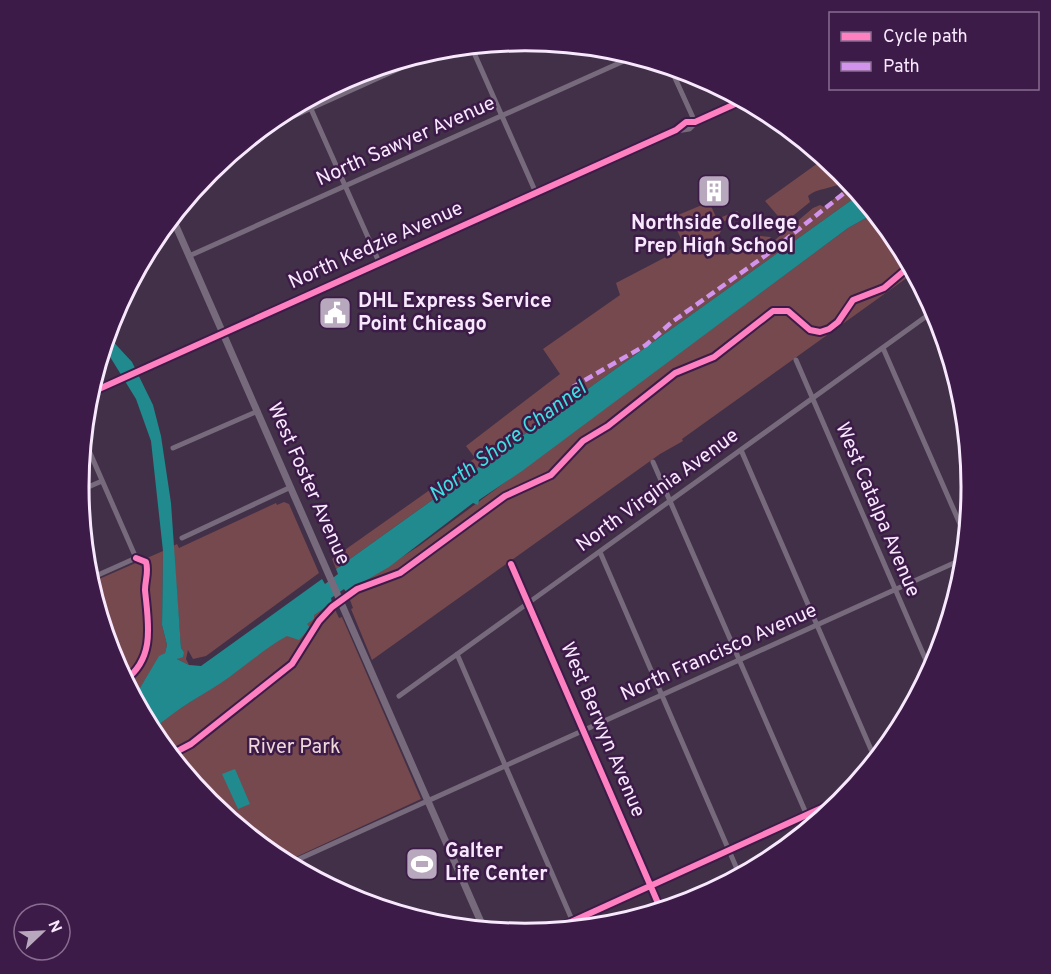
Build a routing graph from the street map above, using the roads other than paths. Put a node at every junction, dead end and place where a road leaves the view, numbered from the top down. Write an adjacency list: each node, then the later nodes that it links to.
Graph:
1 (475, 54): 8 (street)
2 (622, 62): 8 (street, North Sawyer Avenue)
3 (393, 72): 6 (street)
4 (675, 77): 9 (street)
5 (735, 104): 9 (main road, North Kedzie Avenue)
6 (311, 109): 7 (street); 10 (street)
7 (299, 115)
8 (502, 116): 10 (street, North Sawyer Avenue); 11 (street)
9 (695, 122): 11 (main road, North Kedzie Avenue)
10 (345, 186): 13 (street, North Sawyer Avenue); 14 (street)
11 (536, 193): 14 (main road, North Kedzie Avenue)
12 (176, 227): 13 (main road, West Foster Avenue)
13 (189, 256): 16 (main road, West Foster Avenue)
14 (379, 262): 16 (main road, North Kedzie Avenue)
15 (926, 316): 17 (street, North Virginia Avenue)
16 (223, 332): 19 (main road, North Kedzie Avenue); 21 (main road, West Foster Avenue)
17 (883, 348): 20 (street, North Virginia Avenue); 30 (street)
18 (796, 360): 20 (street, West Catalpa Avenue)
19 (101, 388)
20 (813, 399): 23 (street, North Virginia Avenue); 36 (street, West Catalpa Avenue)
21 (258, 411): 22 (street); 28 (main road, West Foster Avenue)
22 (173, 448)
23 (741, 450): 29 (street, North Virginia Avenue); 38 (street)
24 (90, 455): 26 (street)
25 (653, 462): 29 (street)
26 (102, 481): 27 (street); 35 (street)
27 (89, 487)
28 (291, 487): 31 (street); 47 (main road, West Foster Avenue)
29 (670, 501): 32 (street, North Virginia Avenue); 40 (street)
30 (960, 524)
31 (182, 537)
32 (600, 552): 37 (street, North Virginia Avenue); 42 (street)
33 (955, 563): 36 (street, North Francisco Avenue)
34 (511, 564): 37 (street, West Berwyn Avenue)
35 (99, 575)
36 (895, 590): 38 (street, North Francisco Avenue); 41 (street, West Catalpa Avenue)
37 (528, 602): 39 (street, North Virginia Avenue); 44 (street, West Berwyn Avenue)
38 (817, 625): 40 (street, North Francisco Avenue); 45 (street)
39 (457, 654): 43 (street, North Virginia Avenue); 46 (street)
40 (739, 660): 42 (street, North Francisco Avenue); 49 (street)
41 (926, 660)
42 (662, 695): 44 (street, North Francisco Avenue); 51 (street)
43 (399, 696)
44 (584, 730): 46 (street, North Francisco Avenue); 54 (street, West Berwyn Avenue)
45 (872, 751)
46 (505, 766): 47 (street, North Francisco Avenue); 58 (street)
47 (428, 801): 52 (street, North Francisco Avenue); 57 (main road, West Foster Avenue)
48 (819, 809): 49 (main road)
49 (806, 815): 50 (street); 51 (main road)
50 (808, 819)
51 (729, 850): 53 (street); 54 (main road)
52 (298, 859)
53 (737, 868)
54 (651, 886): 55 (street, West Berwyn Avenue); 56 (main road)
55 (658, 902)
56 (587, 918)
57 (480, 920)
58 (572, 920)

